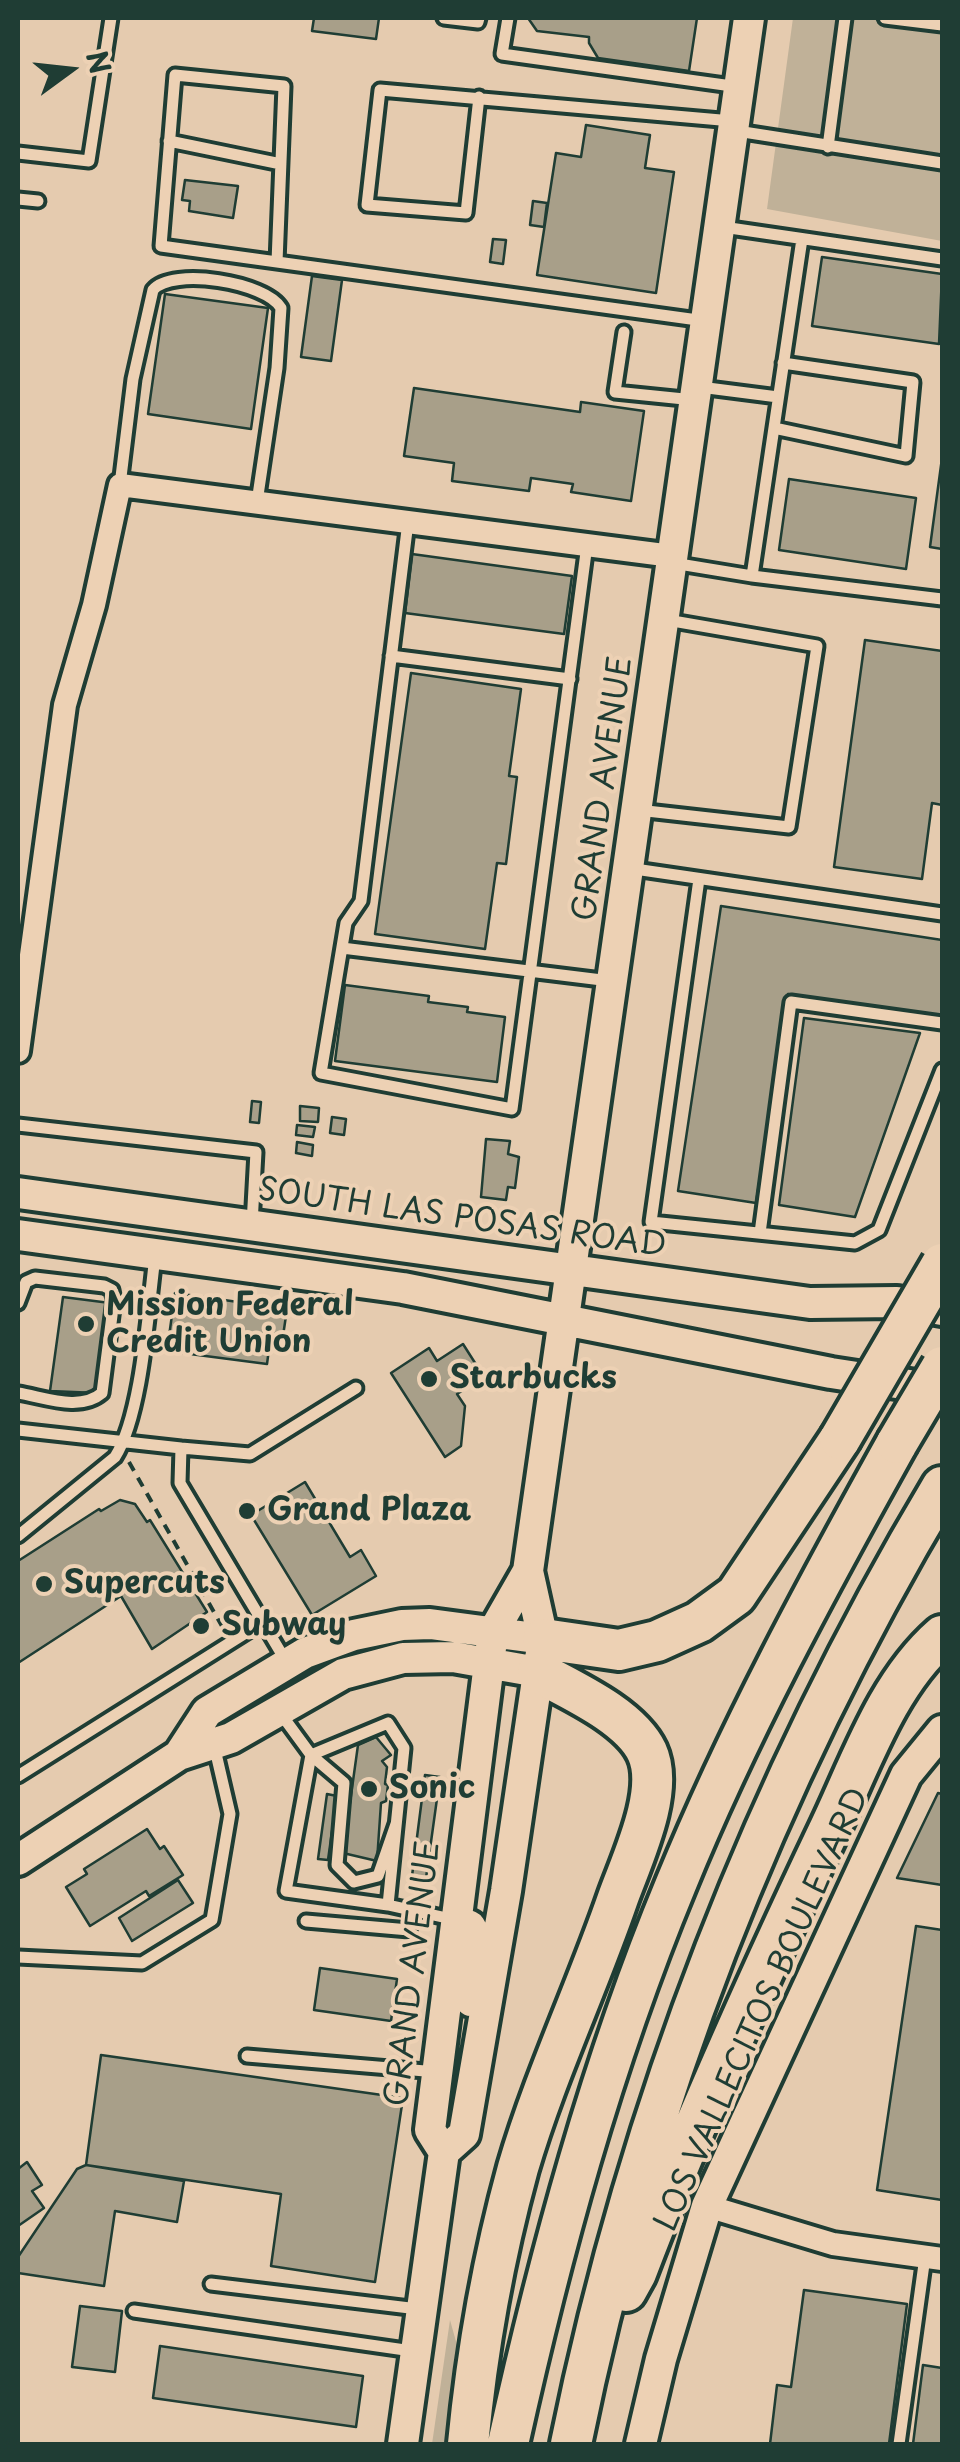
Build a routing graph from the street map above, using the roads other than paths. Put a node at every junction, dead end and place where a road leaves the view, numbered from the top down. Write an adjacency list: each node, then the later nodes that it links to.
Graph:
1 (111, 18): 14 (lane)
2 (444, 18): 3 (lane)
3 (479, 18)
4 (508, 18): 9 (lane)
5 (749, 18): 9 (main road, GRAND AVENUE)
6 (845, 18): 13 (lane)
7 (885, 18): 8 (lane)
8 (942, 24)
9 (739, 87): 11 (main road, GRAND AVENUE)
10 (479, 97): 10 (lane); 11 (lane)
11 (733, 126): 13 (lane); 19 (main road, GRAND AVENUE)
12 (170, 141): 16 (lane); 16 (lane); 22 (lane)
13 (828, 147): 15 (lane)
14 (18, 153)
15 (942, 163)
16 (281, 164): 22 (lane)
17 (18, 199): 18 (lane)
18 (38, 201)
19 (719, 227): 20 (lane); 23 (main road, GRAND AVENUE)
20 (802, 239): 21 (lane); 25 (lane)
21 (942, 259)
22 (277, 262): 23 (lane)
23 (705, 321): 26 (main road, GRAND AVENUE)
24 (624, 332): 26 (lane)
25 (783, 364): 27 (lane); 28 (lane)
26 (695, 393): 27 (lane); 33 (main road, GRAND AVENUE)
27 (778, 397): 28 (lane)
28 (774, 428): 34 (lane)
29 (120, 484): 30 (street); 30 (lane); 47 (street)
30 (257, 502): 31 (street)
31 (408, 522): 32 (street); 37 (lane)
32 (587, 545): 33 (street); 38 (lane)
33 (671, 560): 34 (lane); 36 (main road, GRAND AVENUE)
34 (752, 576): 35 (lane)
35 (942, 599)
36 (663, 619): 39 (main road, GRAND AVENUE); 39 (lane)
37 (391, 656): 38 (lane); 43 (lane)
38 (570, 680): 44 (lane)
39 (636, 809): 40 (main road, GRAND AVENUE)
40 (628, 868): 41 (lane); 45 (main road, GRAND AVENUE)
41 (700, 878): 42 (lane); 52 (lane)
42 (942, 914)
43 (342, 948): 44 (lane); 44 (lane)
44 (530, 973): 45 (lane)
45 (612, 981): 56 (main road, GRAND AVENUE)
46 (942, 1023): 52 (lane)
47 (18, 1051)
48 (942, 1070): 52 (lane)
49 (18, 1124): 51 (lane)
50 (18, 1193): 51 (main road, SOUTH LAS POSAS ROAD)
51 (252, 1224): 56 (main road, SOUTH LAS POSAS ROAD)
52 (760, 1233)
53 (18, 1234): 54 (main road)
54 (156, 1254): 59 (main road); 65 (lane)
55 (942, 1264): 73 (highway, bridge)
56 (572, 1269): 58 (main road, SOUTH LAS POSAS ROAD); 59 (main road, GRAND AVENUE)
57 (18, 1302): 63 (lane)
58 (942, 1310)
59 (565, 1321): 62 (main road); 69 (main road, GRAND AVENUE)
60 (942, 1367): 101 (highway, bridge)
61 (356, 1388): 66 (lane)
62 (942, 1390)
63 (18, 1394)
64 (18, 1430): 65 (lane)
65 (124, 1444): 66 (lane); 68 (lane)
66 (182, 1448): 70 (lane)
67 (942, 1488): 98 (highway)
68 (18, 1536)
69 (528, 1571): 72 (main road, GRAND AVENUE); 73 (main road, GRAND AVENUE)
70 (263, 1622): 74 (lane); 80 (lane)
71 (942, 1636): 98 (highway)
72 (491, 1647): 73 (main road); 74 (main road); 75 (main road); 85 (main road, GRAND AVENUE)
73 (540, 1656): 88 (main road, GRAND AVENUE); 100 (highway)
74 (287, 1663): 78 (main road)
75 (278, 1710): 77 (main road); 79 (lane)
76 (942, 1731): 92 (main road, LOS VALLECITOS BOULEVARD)
77 (214, 1744): 78 (main road); 87 (lane)
78 (178, 1755): 82 (main road)
79 (311, 1755): 81 (lane); 81 (lane); 83 (lane)
80 (18, 1776)
81 (396, 1824): 83 (lane)
82 (18, 1860)
83 (388, 1905): 84 (lane)
84 (414, 1911): 85 (lane); 86 (lane)
85 (456, 1920): 88 (main road); 90 (main road, GRAND AVENUE)
86 (306, 1921)
87 (18, 1958)
88 (480, 2044): 91 (main road, GRAND AVENUE)
89 (247, 2056): 90 (lane)
90 (437, 2072): 91 (main road, GRAND AVENUE)
91 (444, 2152): 95 (main road, GRAND AVENUE)
92 (707, 2206): 93 (street); 103 (main road, LOS VALLECITOS BOULEVARD)
93 (934, 2258): 104 (lane)
94 (211, 2284): 95 (lane)
95 (422, 2309): 97 (main road, GRAND AVENUE)
96 (134, 2311): 97 (lane)
97 (416, 2352): 99 (main road, GRAND AVENUE)
98 (589, 2354): 102 (highway)
99 (403, 2444)
100 (468, 2444)
101 (508, 2444)
102 (570, 2444)
103 (640, 2444)
104 (899, 2444)

